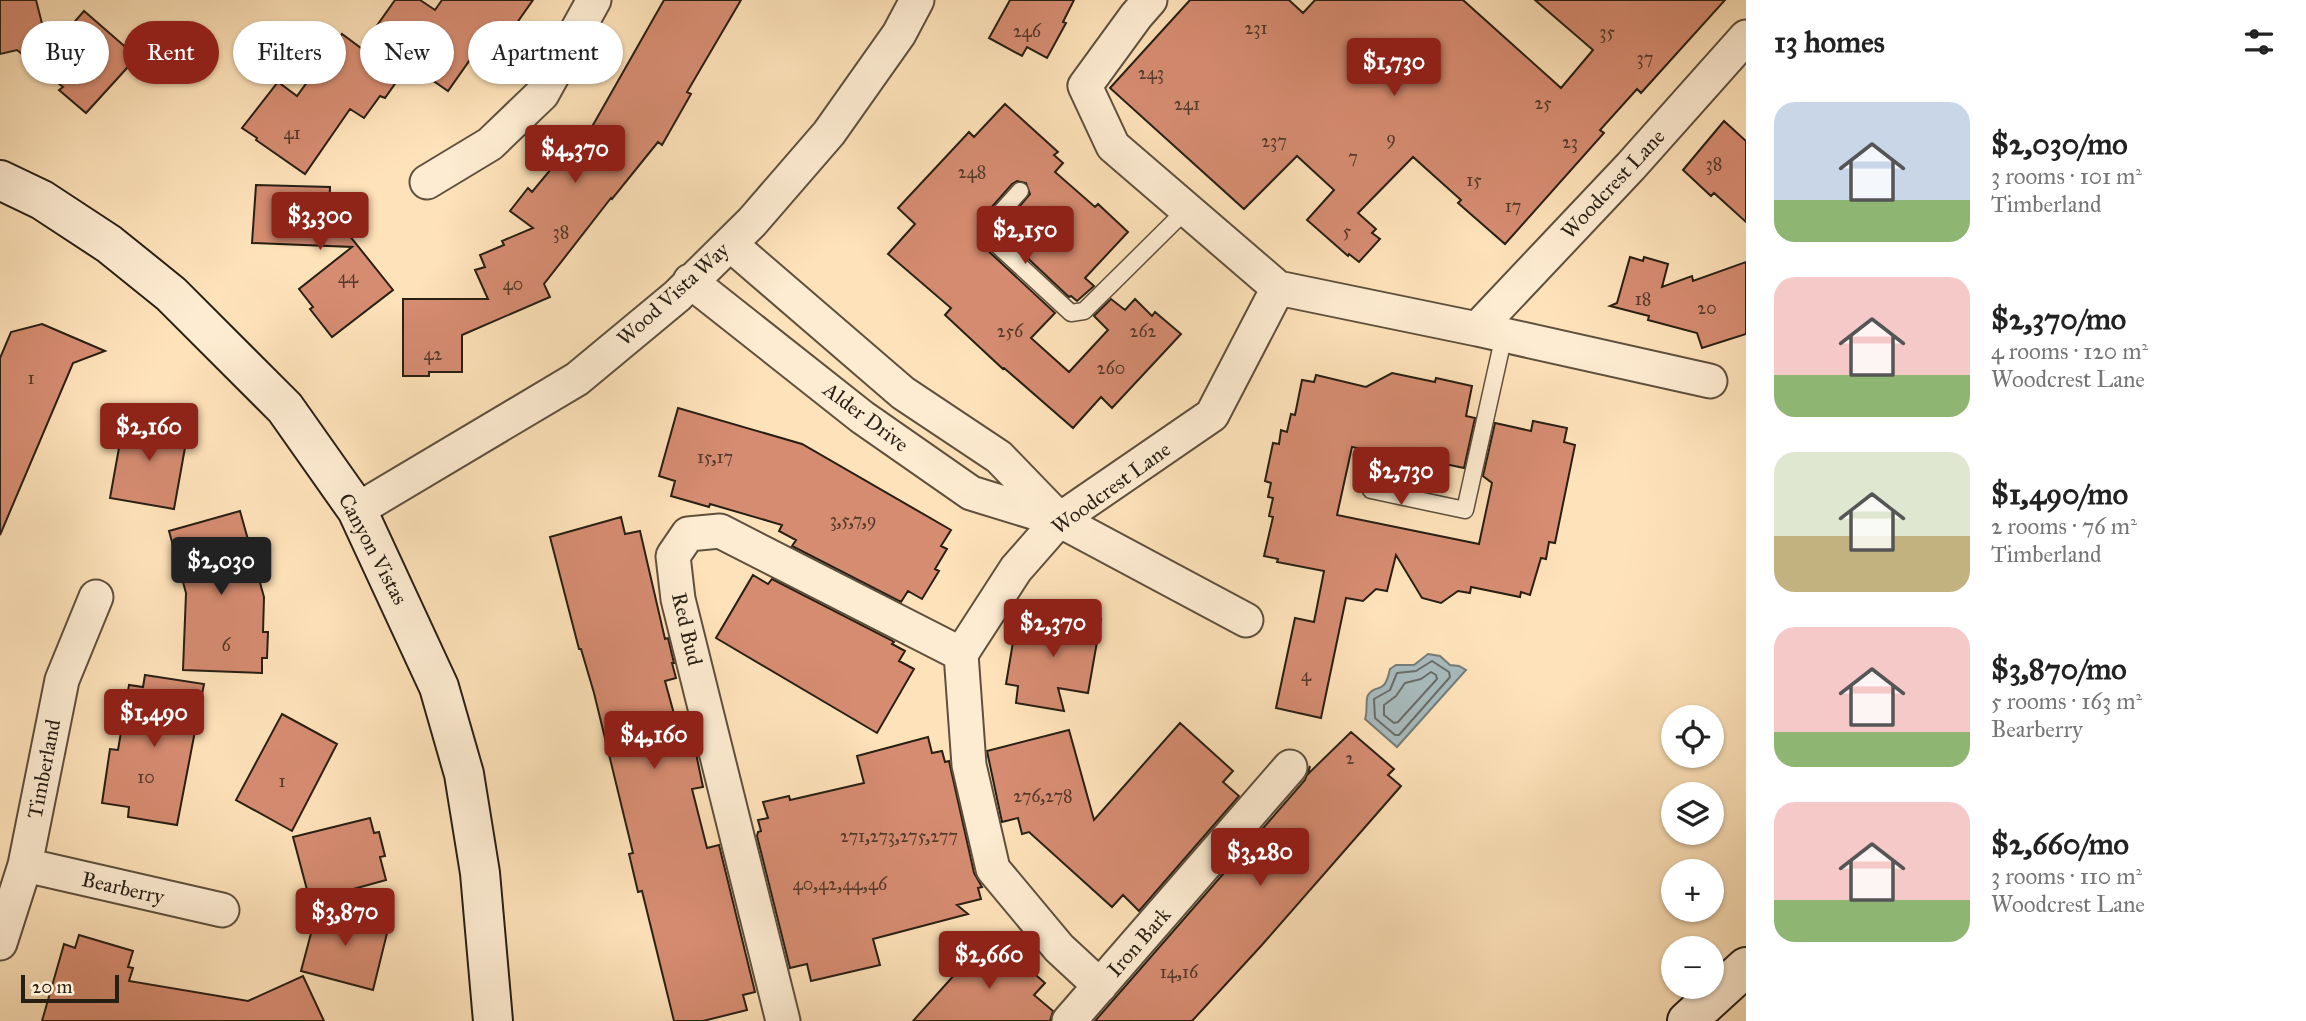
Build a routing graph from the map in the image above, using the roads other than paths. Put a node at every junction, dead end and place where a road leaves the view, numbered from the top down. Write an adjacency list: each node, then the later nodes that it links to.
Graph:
1 (594, 0): 6 (street)
2 (917, 0): 9 (street, Wood Vista Way)
3 (1150, 0): 8 (street)
4 (1746, 37): 12 (street, Woodcrest Lane)
5 (0, 180): 15 (street, Canyon Vistas)
6 (427, 183)
7 (1020, 191): 8 (lane)
8 (1187, 209): 11 (street)
9 (730, 244): 10 (street, Wood Vista Way); 16 (street, Alder Drive)
10 (690, 281): 15 (street, Wood Vista Way); 16 (street, Alder Drive)
11 (1278, 288): 12 (street); 16 (street, Woodcrest Lane)
12 (1490, 332): 13 (street); 14 (lane)
13 (1710, 381)
14 (1371, 490)
15 (357, 510): 26 (street, Canyon Vistas)
16 (1059, 520): 18 (street, Alder Drive); 19 (street, Woodcrest Lane)
17 (96, 597): 21 (street, Timberland)
18 (1246, 620)
19 (961, 654): 25 (street); 27 (street, Red Bud)
20 (1290, 767): 25 (street, Iron Bark)
21 (25, 865): 22 (street, Bearberry); 23 (street, Timberland)
22 (222, 911)
23 (0, 943)
24 (1746, 967): 29 (street)
25 (1100, 986): 28 (street, Iron Bark)
26 (493, 1021)
27 (783, 1021)
28 (1069, 1021)
29 (1687, 1021)

